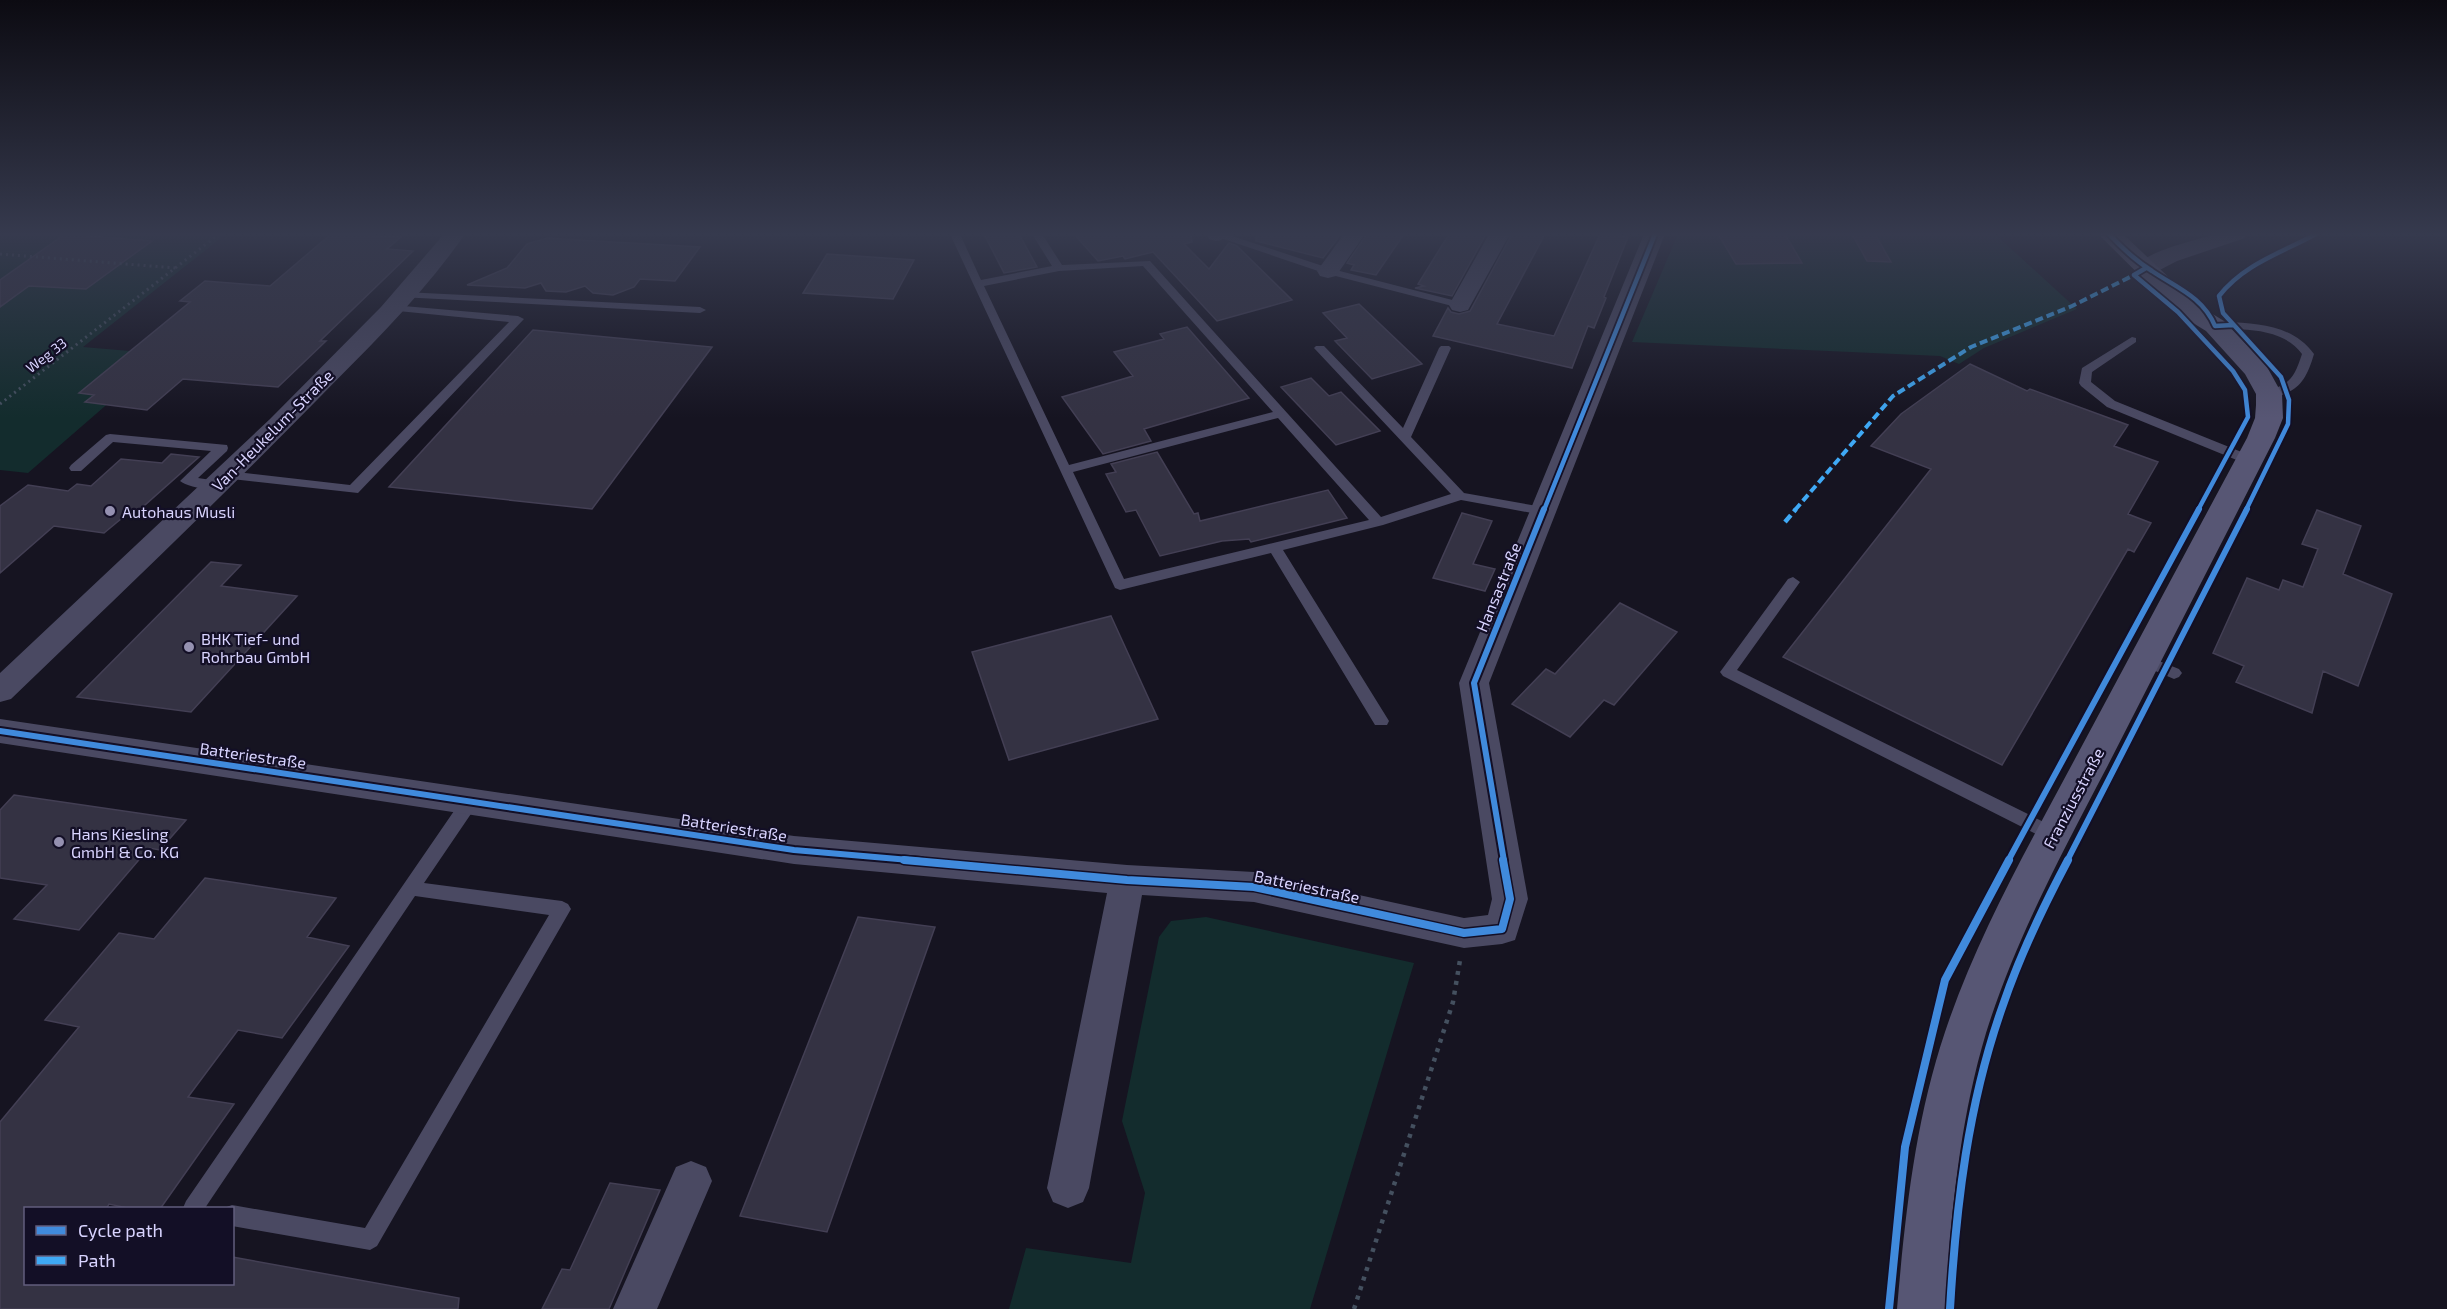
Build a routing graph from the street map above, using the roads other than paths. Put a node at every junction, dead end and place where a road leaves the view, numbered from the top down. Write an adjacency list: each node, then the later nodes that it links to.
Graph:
1 (403, 295): 8 (street, Van-Heukelum-Straße)
2 (982, 295): 20 (lane)
3 (1175, 295): 16 (lane)
4 (1424, 295): 9 (lane)
5 (1465, 295): 9 (street)
6 (1630, 295): 23 (street, Hansastraße)
7 (2174, 295): 11 (main road)
8 (398, 301): 10 (lane); 21 (street, Van-Heukelum-Straße); 21 (lane)
9 (1460, 304)
10 (699, 310)
11 (2215, 326): 15 (main road); 15 (lane)
12 (2132, 340): 18 (lane)
13 (1320, 348): 17 (lane)
14 (1445, 348): 17 (lane)
15 (2269, 394): 18 (main road, Franziusstraße)
16 (1281, 414): 20 (lane); 24 (lane)
17 (1405, 437): 22 (lane)
18 (2249, 460): 31 (main road, Franziusstraße)
19 (76, 468): 21 (lane)
20 (1066, 470): 25 (lane)
21 (223, 480): 27 (street, Van-Heukelum-Straße)
22 (1460, 496): 23 (lane); 24 (lane)
23 (1543, 511): 34 (street, Hansastraße)
24 (1378, 522): 25 (lane)
25 (1274, 547): 28 (lane)
26 (1793, 582): 31 (lane)
27 (0, 691)
28 (1381, 721)
29 (0, 731): 30 (street, Batteriestraße)
30 (471, 800): 32 (street, Batteriestraße); 33 (lane)
31 (2054, 835): 40 (main road, Franziusstraße)
32 (1127, 880): 34 (street, Batteriestraße); 36 (street)
33 (411, 888): 37 (lane); 38 (lane)
34 (1464, 933)
35 (691, 1181): 39 (street)
36 (1068, 1188)
37 (195, 1207)
38 (234, 1215)
39 (635, 1309)
40 (1921, 1309)

